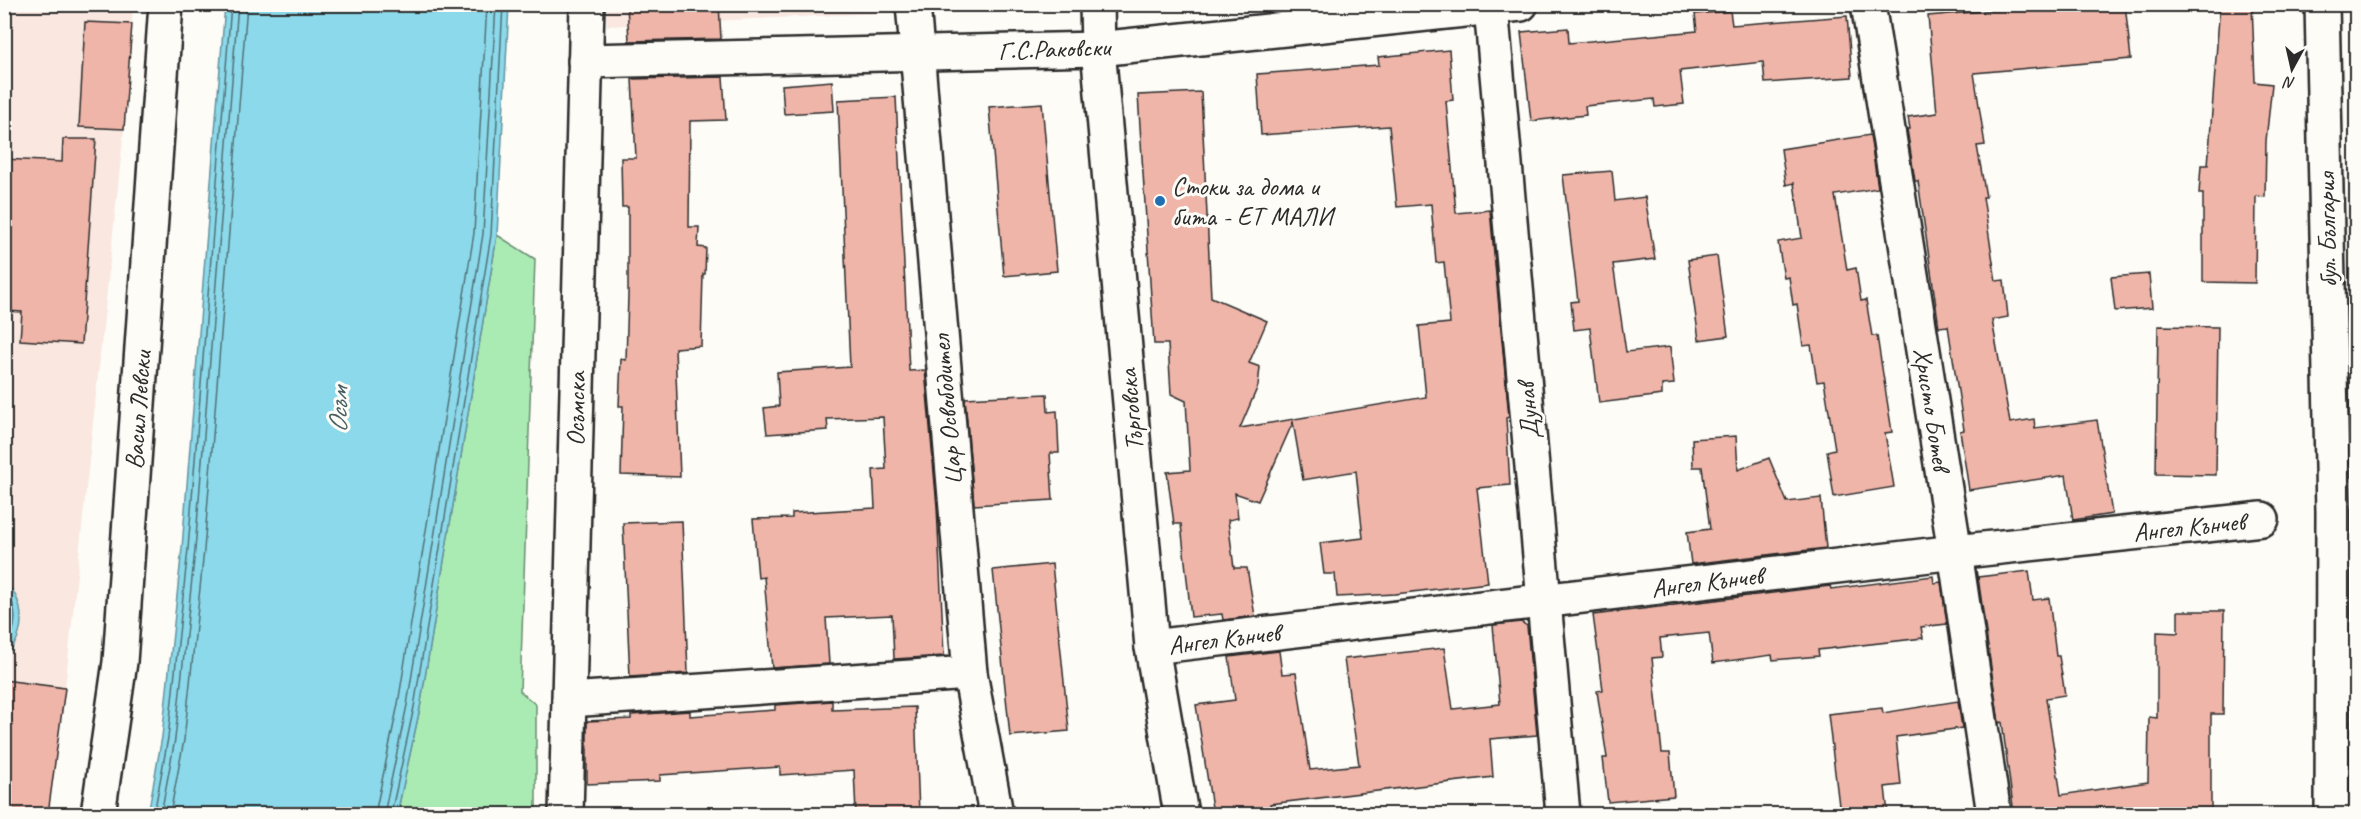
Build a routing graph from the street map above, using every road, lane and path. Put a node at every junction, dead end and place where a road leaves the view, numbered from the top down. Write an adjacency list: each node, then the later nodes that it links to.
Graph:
1 (166, 4): 17 (street, Васил Левски)
2 (587, 4): 10 (street, Осъмска)
3 (913, 4): 9 (street, Цар Освободител)
4 (1097, 4): 8 (street, Търговска)
5 (1868, 4): 12 (street, Христо Ботев)
6 (2322, 4): 23 (street, бул. България)
7 (1506, 6): 8 (street, Г.С.Раковски); 13 (street, Дунав)
8 (1098, 49): 9 (street, Г.С.Раковски); 14 (street, Търговска)
9 (916, 54): 10 (street, Г.С.Раковски); 15 (street, Цар Освободител)
10 (585, 60): 16 (street, Осъмска)
11 (2262, 519): 12 (street, Ангел Кънчев)
12 (1955, 552): 13 (street, Ангел Кънчев); 22 (street, Христо Ботев)
13 (1545, 602): 14 (street, Ангел Кънчев); 21 (street, Дунав)
14 (1152, 647): 20 (street, Търговска)
15 (970, 673): 16 (street); 19 (street, Цар Освободител)
16 (569, 700): 18 (street, Осъмска)
17 (98, 814)
18 (566, 814)
19 (996, 814)
20 (1181, 814)
21 (1563, 814)
22 (1994, 814)
23 (2332, 814)

